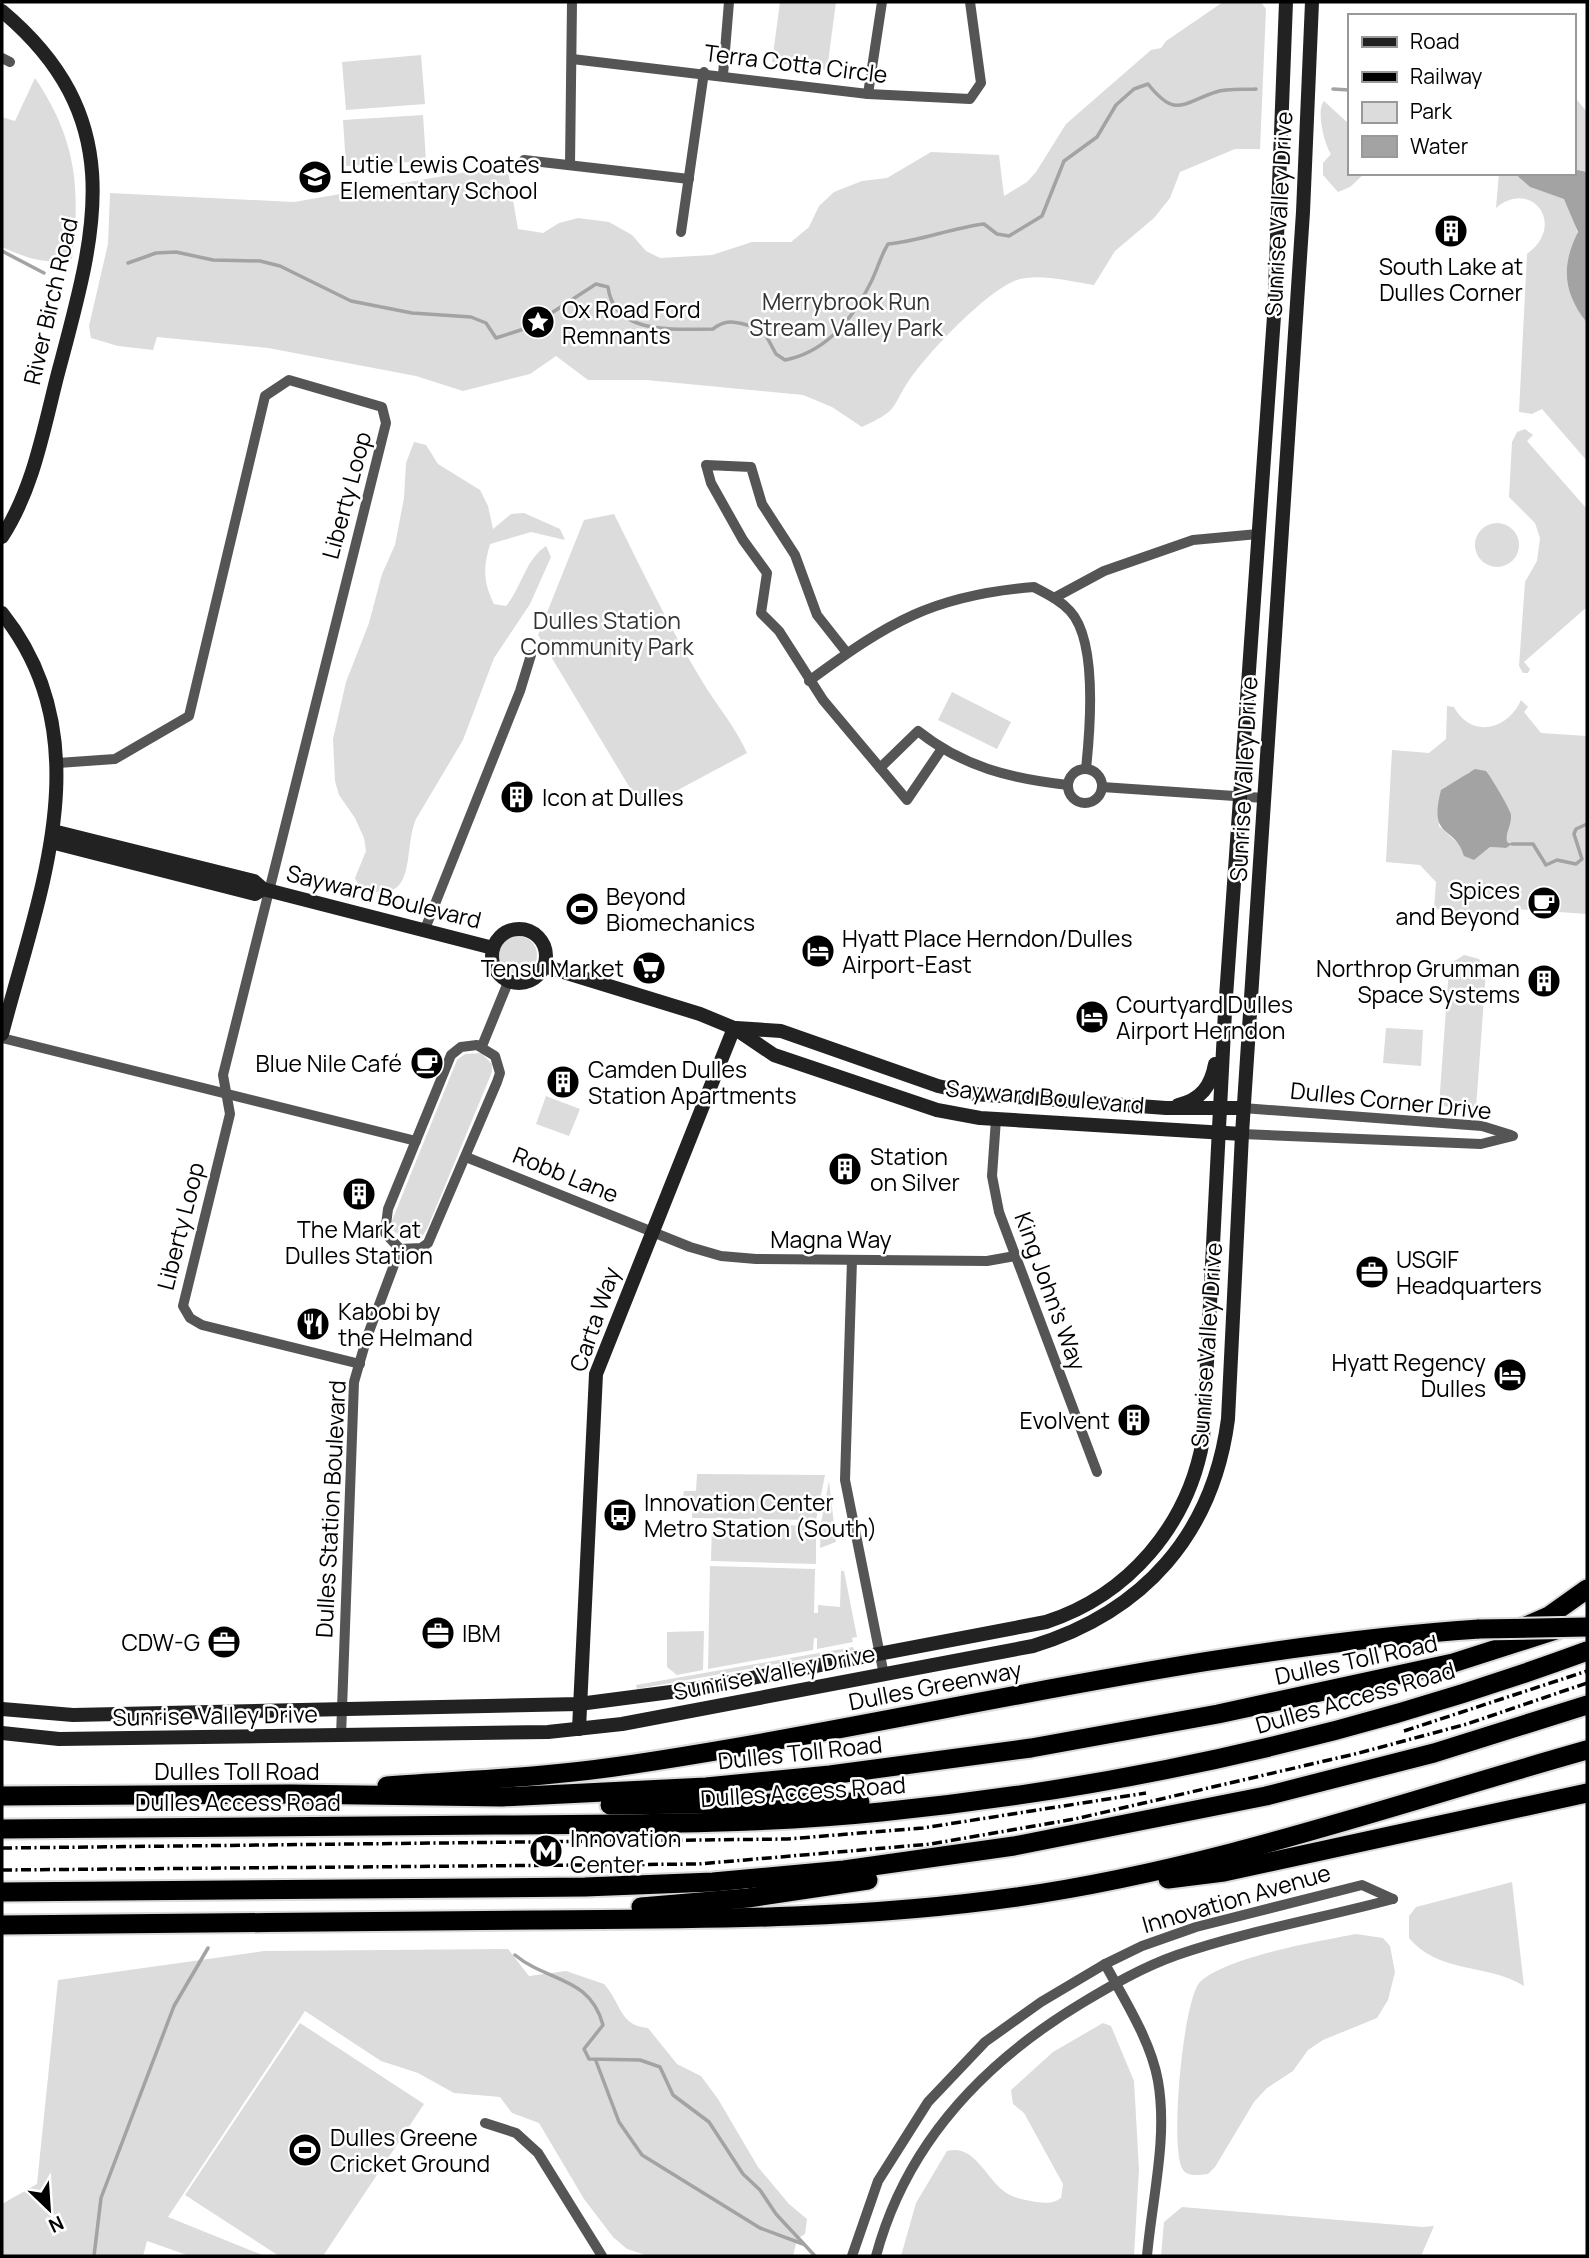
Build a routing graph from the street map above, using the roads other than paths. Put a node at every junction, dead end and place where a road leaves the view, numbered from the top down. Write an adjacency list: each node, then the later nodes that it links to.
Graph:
1 (572, 2): 8 (street)
2 (729, 2): 10 (street)
3 (882, 2): 11 (street)
4 (970, 2): 11 (street, Terra Cotta Circle)
5 (1286, 2): 16 (main road, Sunrise Valley Drive)
6 (1312, 2): 29 (main road, Sunrise Valley Drive)
7 (2, 11): 17 (main road, River Birch Road)
8 (572, 58): 9 (street, Terra Cotta Circle); 13 (street)
9 (704, 72): 10 (street, Terra Cotta Circle); 14 (street)
10 (723, 75): 11 (street, Terra Cotta Circle)
11 (868, 94)
12 (524, 160): 13 (street)
13 (569, 165): 14 (street)
14 (689, 179): 15 (street)
15 (681, 232)
16 (1258, 534): 18 (street); 30 (main road, Sunrise Valley Drive)
17 (2, 537)
18 (1054, 598): 20 (street); 26 (street)
19 (2, 613): 24 (main road)
20 (846, 653): 22 (street); 22 (street)
21 (531, 655): 33 (street)
22 (809, 681): 25 (street)
23 (941, 750): 25 (street); 25 (street); 27 (street)
24 (58, 763): 31 (main road); 32 (street, Liberty Loop)
25 (880, 768)
26 (1086, 769): 27 (street); 28 (street)
27 (1068, 785): 28 (street)
28 (1101, 787): 30 (street)
29 (1264, 798): 30 (street); 43 (main road, Sunrise Valley Drive)
30 (1239, 799): 37 (main road, Sunrise Valley Drive)
31 (52, 836): 32 (main road, Sayward Boulevard); 39 (main road)
32 (265, 890): 33 (main road, Sayward Boulevard); 41 (street, Liberty Loop)
33 (425, 929): 34 (main road, Sayward Boulevard)
34 (494, 948): 35 (main road, Sayward Boulevard); 36 (main road, Sayward Boulevard)
35 (544, 966): 36 (main road); 38 (main road, Sayward Boulevard)
36 (509, 981): 40 (street)
37 (1224, 1011): 42 (main road); 44 (main road, Sunrise Valley Drive)
38 (734, 1028): 42 (main road, Sayward Boulevard); 45 (main road, Sayward Boulevard); 50 (main road, Carta Way)
39 (2, 1036): 41 (street)
40 (482, 1046): 48 (street); 49 (street)
41 (231, 1094): 48 (street); 54 (street, Liberty Loop)
42 (1166, 1108): 44 (main road, Sayward Boulevard)
43 (1243, 1108): 44 (main road, Sayward Boulevard); 47 (main road, Sunrise Valley Drive); 47 (street, Dulles Corner Drive)
44 (1219, 1109): 46 (main road, Sunrise Valley Drive)
45 (996, 1119): 46 (main road, Sayward Boulevard); 52 (street, King John's Way)
46 (1218, 1133): 47 (main road, Sayward Boulevard); 60 (main road, Sunrise Valley Drive)
47 (1242, 1134): 61 (main road, Sunrise Valley Drive)
48 (416, 1141): 51 (street)
49 (466, 1157): 50 (street, Robb Lane); 51 (street)
50 (651, 1230): 53 (street, Magna Way); 63 (main road, Carta Way)
51 (400, 1249): 54 (street, Dulles Station Boulevard)
52 (1015, 1256): 53 (street, Magna Way); 55 (street, King John's Way)
53 (852, 1260): 60 (street)
54 (360, 1364): 66 (street, Dulles Station Boulevard)
55 (1097, 1472)
56 (1587, 1589): 62 (highway)
57 (1587, 1619): 62 (highway, Dulles Toll Road)
58 (1587, 1627): 72 (highway, Dulles Greenway, bridge)
59 (1587, 1651): 74 (highway, Dulles Access Road)
60 (880, 1655): 61 (street); 63 (main road, Sunrise Valley Drive)
61 (884, 1675): 67 (main road, Sunrise Valley Drive)
62 (1387, 1677): 75 (highway, Dulles Toll Road)
63 (579, 1704): 66 (main road, Sunrise Valley Drive); 67 (main road, Carta Way)
64 (1587, 1705): 76 (highway)
65 (2, 1709): 66 (main road, Sunrise Valley Drive)
66 (341, 1709): 69 (street, Dulles Station Boulevard)
67 (579, 1729): 69 (main road, Sunrise Valley Drive)
68 (2, 1733): 69 (main road, Sunrise Valley Drive)
69 (341, 1737)
70 (1587, 1750): 78 (highway)
71 (1587, 1793): 78 (highway)
72 (291, 1794): 73 (highway, Dulles Toll Road); 75 (highway, Dulles Toll Road)
73 (2, 1796)
74 (1018, 1796): 75 (highway); 77 (highway, Dulles Access Road)
75 (437, 1798)
76 (1139, 1823): 79 (highway); 80 (highway)
77 (2, 1829)
78 (1104, 1883): 80 (highway)
79 (2, 1892)
80 (332, 1922): 81 (highway)
81 (2, 1925)
82 (1105, 1964): 83 (street); 83 (street, Innovation Avenue); 86 (street, Innovation Avenue)
83 (1116, 1983): 87 (street, Innovation Avenue); 88 (street)
84 (485, 2123): 85 (street)
85 (602, 2256)
86 (852, 2256)
87 (876, 2256)
88 (1147, 2256)

